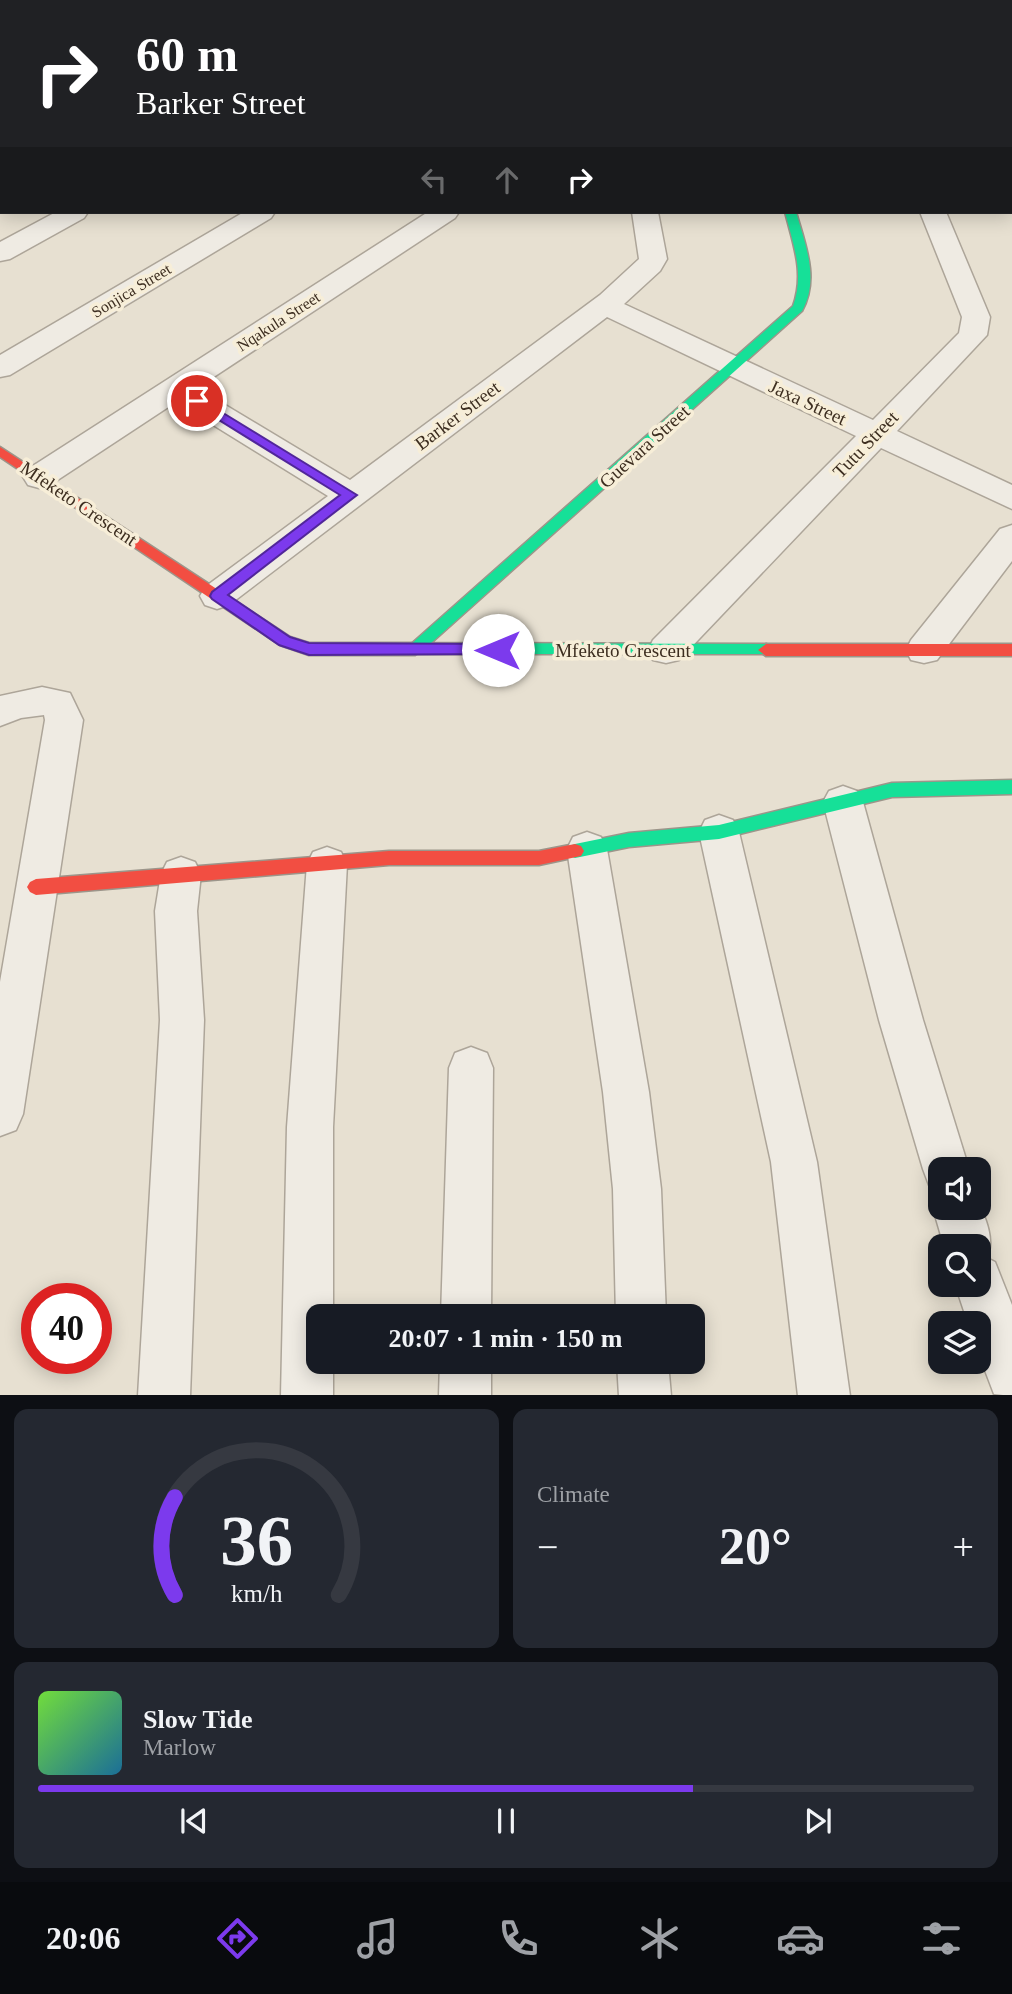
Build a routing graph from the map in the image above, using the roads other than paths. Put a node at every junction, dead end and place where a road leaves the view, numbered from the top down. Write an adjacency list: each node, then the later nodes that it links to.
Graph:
1 (71, 214): 7 (street)
2 (259, 214): 10 (street, Sonjica Street)
3 (645, 214): 8 (street, Barker Street)
4 (791, 214): 9 (street, Guevara Street)
5 (934, 214): 12 (street, Tutu Street)
6 (427, 215): 11 (street, Nqakula Street)
7 (0, 253)
8 (604, 305): 9 (street, Jaxa Street); 15 (street, Barker Street)
9 (734, 366): 12 (street, Jaxa Street); 19 (street, Guevara Street)
10 (0, 368)
11 (176, 388): 14 (street, Nqakula Street); 15 (street)
12 (875, 433): 16 (street, Jaxa Street); 20 (street, Tutu Street)
13 (0, 451): 14 (street, Mfeketo Crescent)
14 (39, 477): 18 (street, Mfeketo Crescent)
15 (350, 495): 18 (street, Barker Street)
16 (1012, 498)
17 (1012, 537): 21 (street)
18 (217, 596): 19 (street, Mfeketo Crescent)
19 (414, 650): 20 (street, Mfeketo Crescent)
20 (666, 650): 21 (street, Mfeketo Crescent)
21 (925, 650): 22 (street, Mfeketo Crescent)
22 (1012, 650)
23 (0, 710): 30 (street)
24 (1012, 787): 25 (street)
25 (843, 802): 26 (street); 33 (street)
26 (719, 832): 27 (street); 44 (street)
27 (587, 849): 28 (street); 36 (street)
28 (327, 864): 29 (street); 41 (street)
29 (181, 874): 30 (street); 40 (street)
30 (36, 887): 32 (street)
31 (471, 1068): 35 (street)
32 (0, 1114)
33 (942, 1157)
34 (984, 1297): 39 (street)
35 (466, 1304)
36 (641, 1304)
37 (466, 1374): 42 (street)
38 (644, 1374): 43 (street)
39 (1012, 1376)
40 (164, 1395)
41 (307, 1395)
42 (465, 1395)
43 (645, 1395)
44 (824, 1395)

